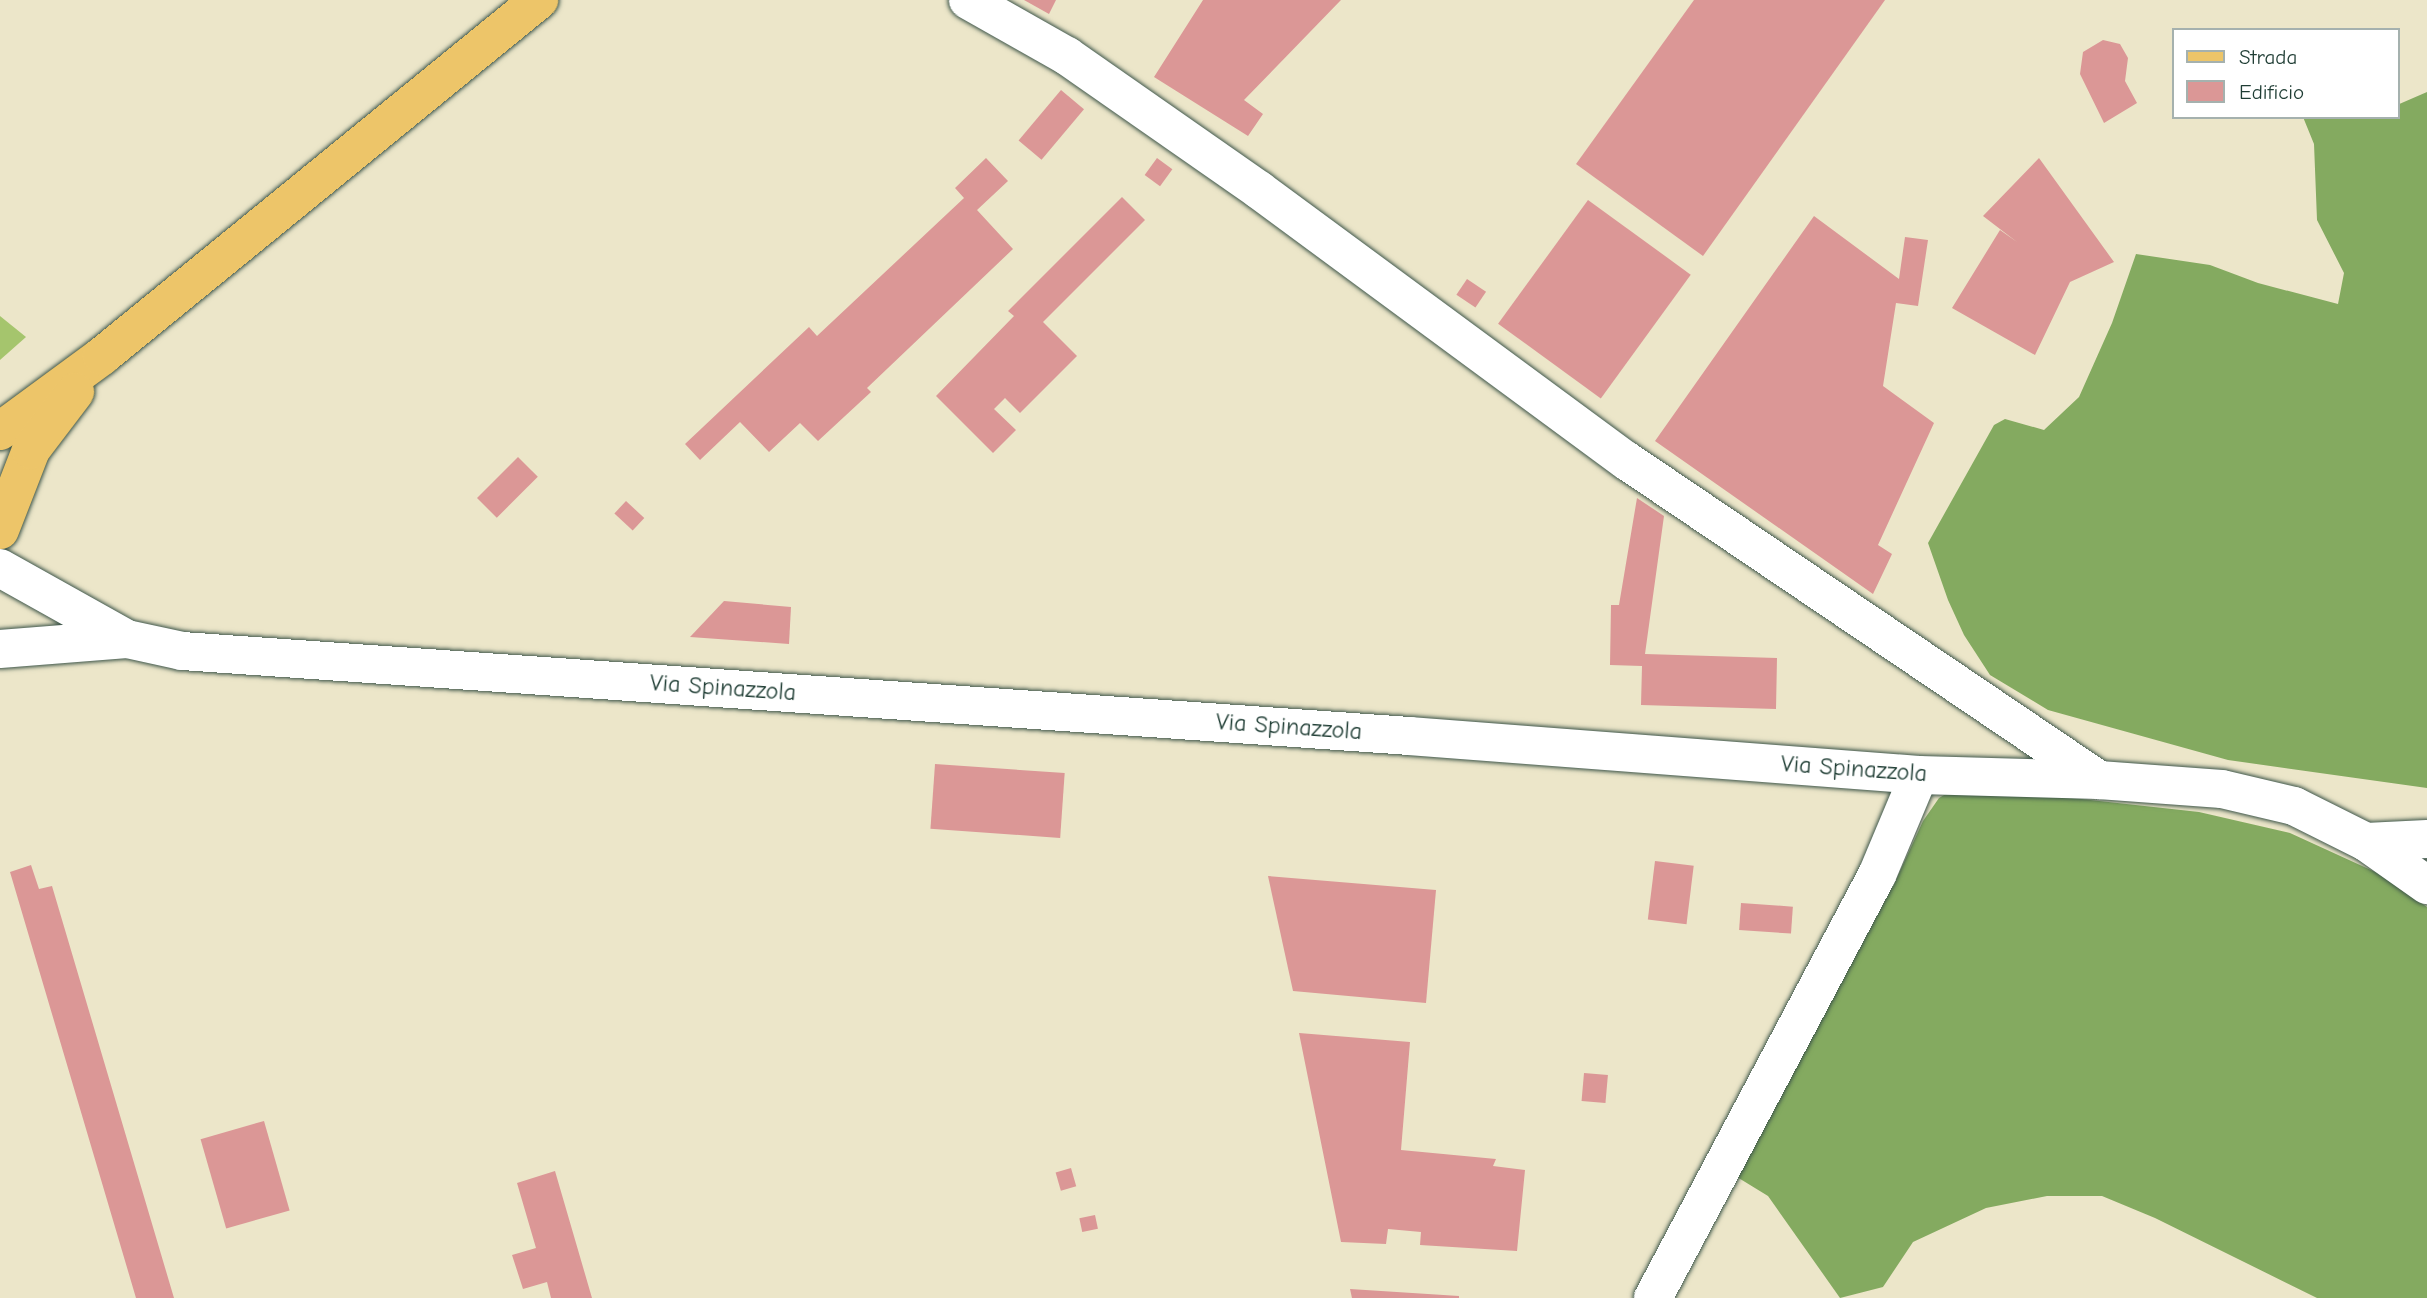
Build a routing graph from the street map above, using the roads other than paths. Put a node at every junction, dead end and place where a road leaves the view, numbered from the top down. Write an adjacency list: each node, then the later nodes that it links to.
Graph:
1 (538, 0): 3 (main road)
2 (968, 0): 10 (street)
3 (102, 356): 4 (main road); 5 (main road)
4 (0, 431)
5 (0, 530)
6 (0, 568): 7 (street)
7 (127, 639): 8 (street); 9 (street, Via Spinazzola)
8 (0, 649)
9 (1919, 775): 10 (street, Via Spinazzola); 14 (street)
10 (2099, 780): 12 (street, Via Spinazzola)
11 (2427, 839): 12 (street)
12 (2366, 842): 13 (street, Via Spinazzola)
13 (2427, 885)
14 (1653, 1298)

